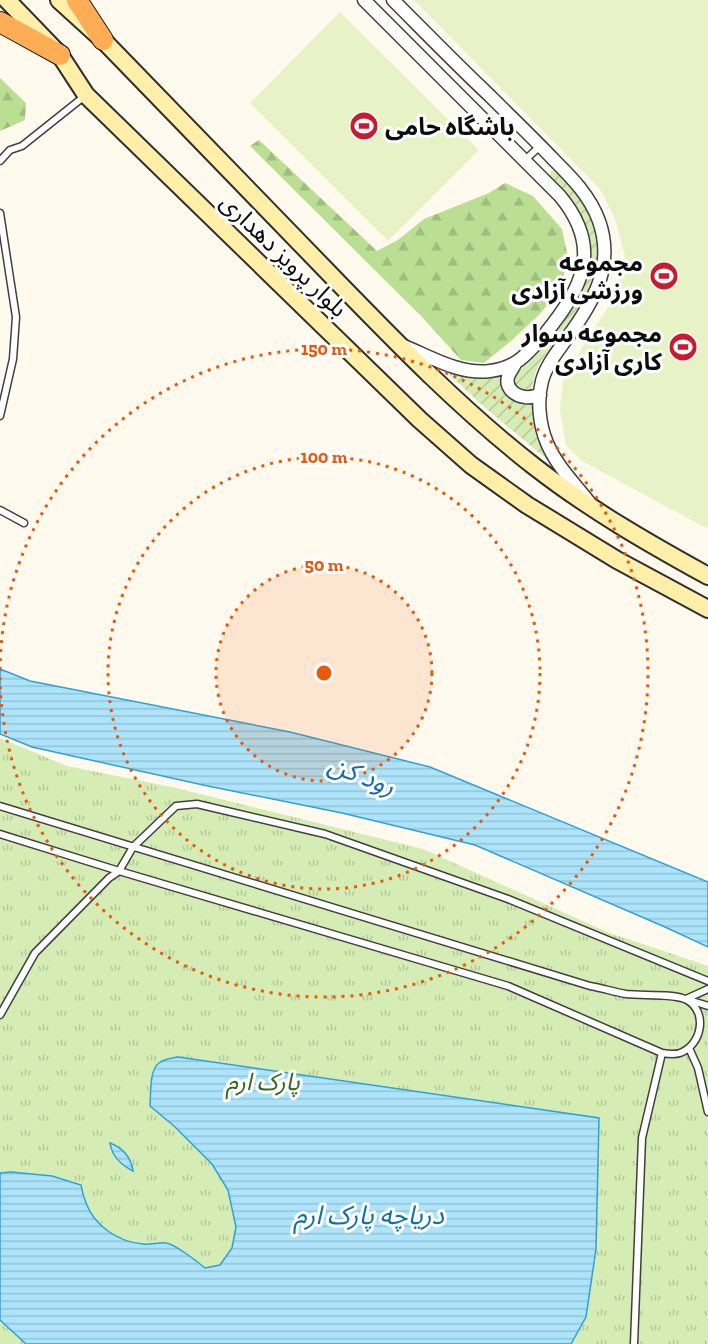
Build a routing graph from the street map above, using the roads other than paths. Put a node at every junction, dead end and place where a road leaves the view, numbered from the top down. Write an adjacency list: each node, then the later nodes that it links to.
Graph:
1 (7, 0): 8 (main road, بلوار پرویز دهداری)
2 (58, 0): 7 (main road, بلوار پرویز دهداری)
3 (77, 0): 7 (highway)
4 (364, 0): 11 (street)
5 (393, 0): 10 (street)
6 (0, 22): 8 (highway)
7 (103, 40): 14 (main road, بلوار پرویز دهداری)
8 (60, 55): 9 (main road, بلوار پرویز دهداری)
9 (86, 95): 12 (lane); 22 (main road, بلوار پرویز دهداری)
10 (540, 145): 11 (lane); 16 (street)
11 (525, 160): 15 (street)
12 (0, 161)
13 (0, 213): 17 (lane)
14 (396, 342): 15 (street); 19 (main road, بلوار پرویز دهداری)
15 (515, 364): 16 (street)
16 (540, 395): 19 (street)
17 (0, 416)
18 (0, 510): 20 (lane)
19 (596, 510): 21 (main road, بلوار پرویز دهداری)
20 (24, 523)
21 (708, 576)
22 (708, 609)
23 (0, 806): 25 (lane)
24 (0, 834): 26 (lane)
25 (133, 847): 26 (lane); 27 (lane); 29 (lane)
26 (119, 871): 31 (lane); 33 (lane)
27 (708, 981)
28 (708, 989): 29 (lane)
29 (686, 999): 30 (lane); 32 (lane)
30 (708, 1006)
31 (0, 1015)
32 (689, 1048): 33 (lane); 34 (lane)
33 (662, 1053): 35 (lane)
34 (708, 1112)
35 (634, 1344)

